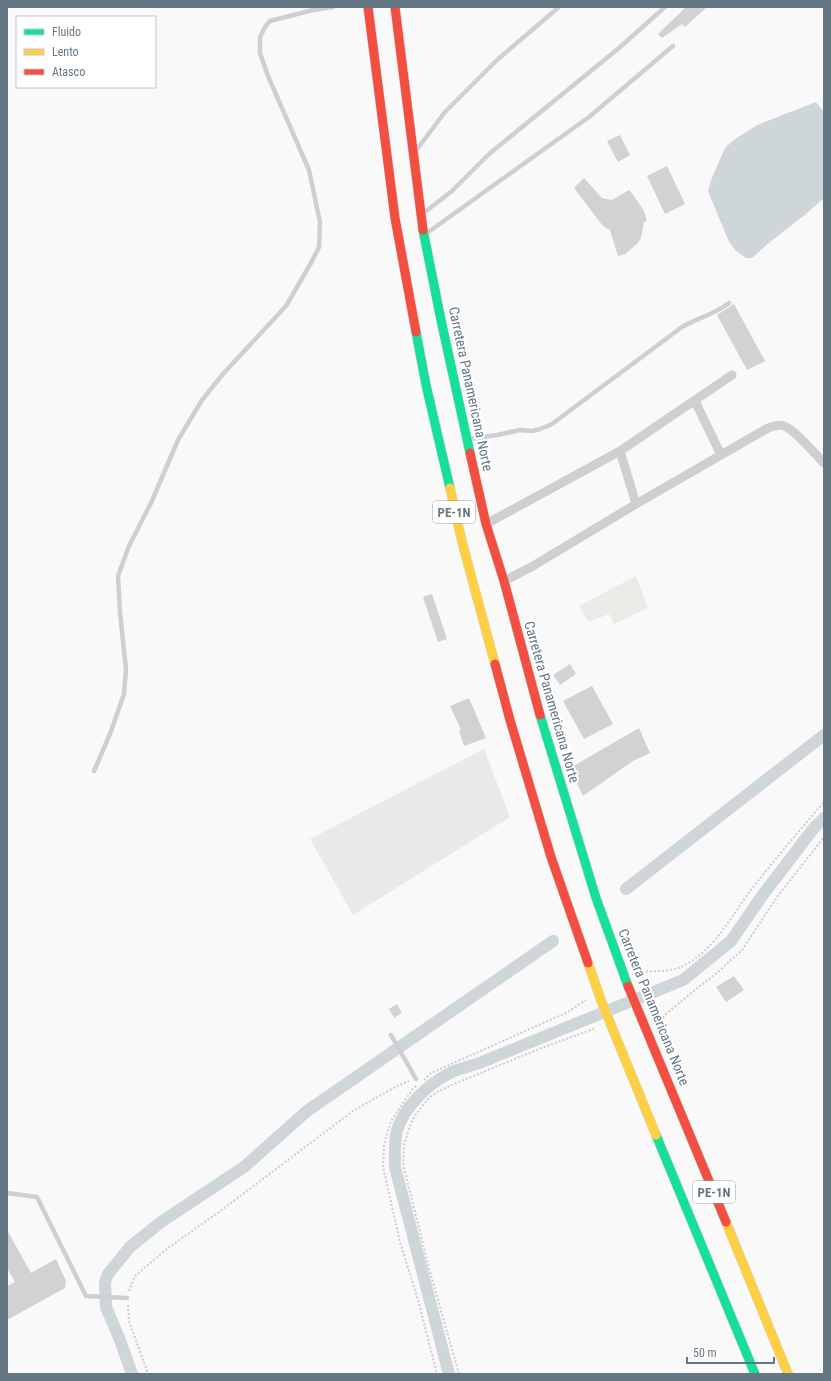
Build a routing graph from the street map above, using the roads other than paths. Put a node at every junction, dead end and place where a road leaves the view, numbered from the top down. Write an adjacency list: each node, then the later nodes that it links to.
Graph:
1 (333, 7): 20 (lane)
2 (368, 7): 25 (highway, PE-1N)
3 (395, 7): 7 (highway, Carretera Panamericana Norte / PE-1N)
4 (559, 7): 7 (lane)
5 (665, 7): 8 (lane)
6 (673, 46): 9 (lane)
7 (414, 155): 8 (highway, Carretera Panamericana Norte / PE-1N)
8 (422, 214): 9 (highway, Carretera Panamericana Norte / PE-1N)
9 (424, 235): 13 (highway, Carretera Panamericana Norte / PE-1N)
10 (729, 302): 13 (lane)
11 (732, 375): 12 (street)
12 (695, 402): 14 (street); 15 (street)
13 (467, 439): 18 (highway, Carretera Panamericana Norte / PE-1N)
14 (620, 451): 17 (street); 18 (street)
15 (721, 455): 16 (street); 17 (street)
16 (824, 463)
17 (636, 504): 19 (street)
18 (486, 524): 19 (highway, Carretera Panamericana Norte / PE-1N)
19 (504, 580): 26 (highway, Carretera Panamericana Norte / PE-1N)
20 (94, 771)
21 (391, 1035): 22 (lane)
22 (416, 1079)
23 (7, 1193): 24 (lane)
24 (125, 1298)
25 (755, 1374)
26 (788, 1374)

